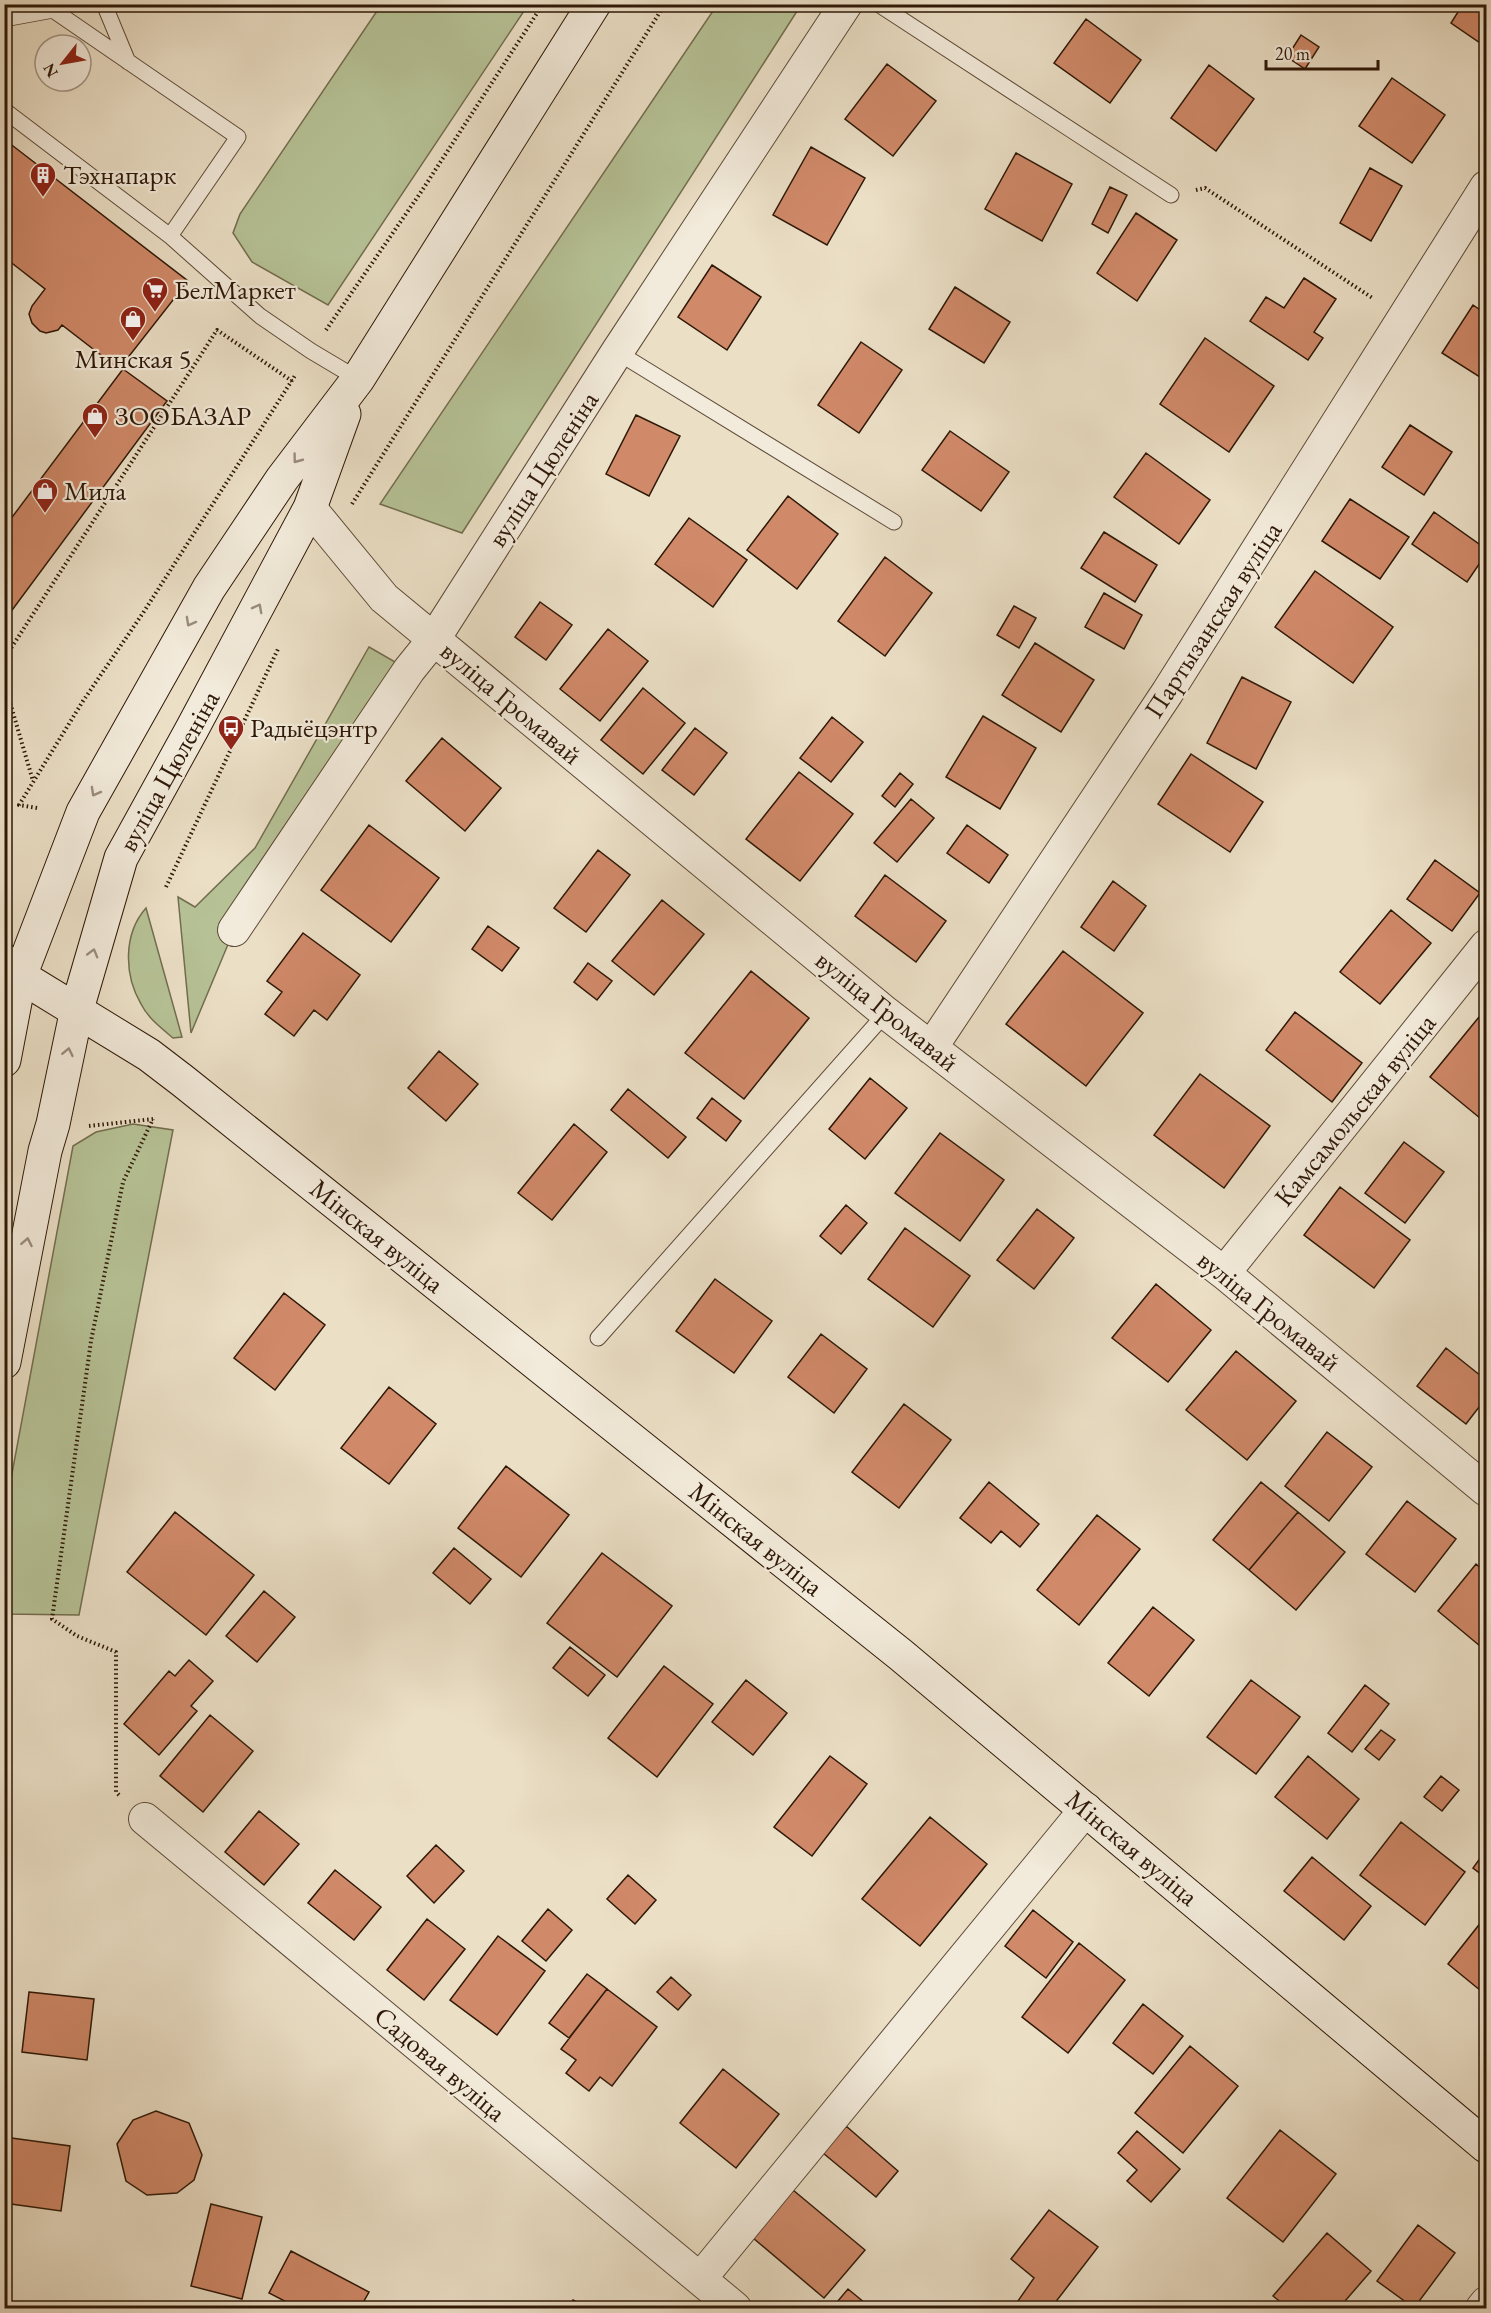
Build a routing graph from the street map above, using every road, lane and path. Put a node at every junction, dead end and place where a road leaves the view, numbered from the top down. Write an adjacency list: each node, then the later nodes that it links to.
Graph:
1 (104, 4): 8 (lane)
2 (543, 4): 14 (path)
3 (594, 4): 16 (main road, вуліца Цюленіна)
4 (665, 4): 20 (path)
5 (846, 4): 15 (street, вуліца Цюленіна)
6 (878, 4): 11 (lane)
7 (4, 19): 8 (lane)
8 (128, 62): 12 (lane)
9 (4, 111): 12 (lane)
10 (1486, 187): 13 (street, Партызанская вуліца)
11 (1171, 195): 13 (path)
12 (170, 236): 14 (lane)
13 (1405, 319): 33 (street, Партызанская вуліца)
14 (311, 351): 16 (lane); 17 (path)
15 (617, 352): 19 (lane); 21 (street, вуліца Цюленіна)
16 (357, 379): 18 (main road, вуліца Цюленіна); 30 (main road, вуліца Цюленіна, one-way to 30)
17 (292, 381): 23 (path); 25 (path)
18 (310, 508): 20 (street, вуліца Громавай); 31 (main road, вуліца Цюленіна, one-way to 18)
19 (894, 522)
20 (332, 536): 21 (street, вуліца Громавай)
21 (434, 639): 28 (street, вуліца Цюленіна); 32 (street, вуліца Громавай)
22 (281, 643): 27 (path)
23 (4, 659)
24 (4, 682): 25 (path)
25 (34, 781): 26 (path)
26 (37, 808)
27 (166, 887)
28 (234, 930)
29 (1486, 946): 36 (street, Камсамольская вуліца)
30 (13, 968): 31 (main road, Мінская вуліца); 34 (main road, вуліца Цюленіна)
31 (77, 1009): 38 (main road, вуліца Цюленіна, one-way to 31); 40 (main road, Мінская вуліца)
32 (886, 1013): 33 (street, вуліца Громавай); 37 (lane)
33 (931, 1048): 36 (street, вуліца Громавай)
34 (4, 1060)
35 (87, 1126): 41 (path)
36 (1224, 1273): 39 (street, вуліца Громавай)
37 (598, 1338)
38 (4, 1362)
39 (1486, 1490)
40 (1086, 1809): 42 (main road, Мінская вуліца); 43 (street)
41 (145, 1819): 43 (street, Садовая вуліца)
42 (1486, 2146)
43 (700, 2279): 45 (street, Садовая вуліца)
44 (1486, 2303): 46 (street)
45 (735, 2308)
46 (1482, 2308)

